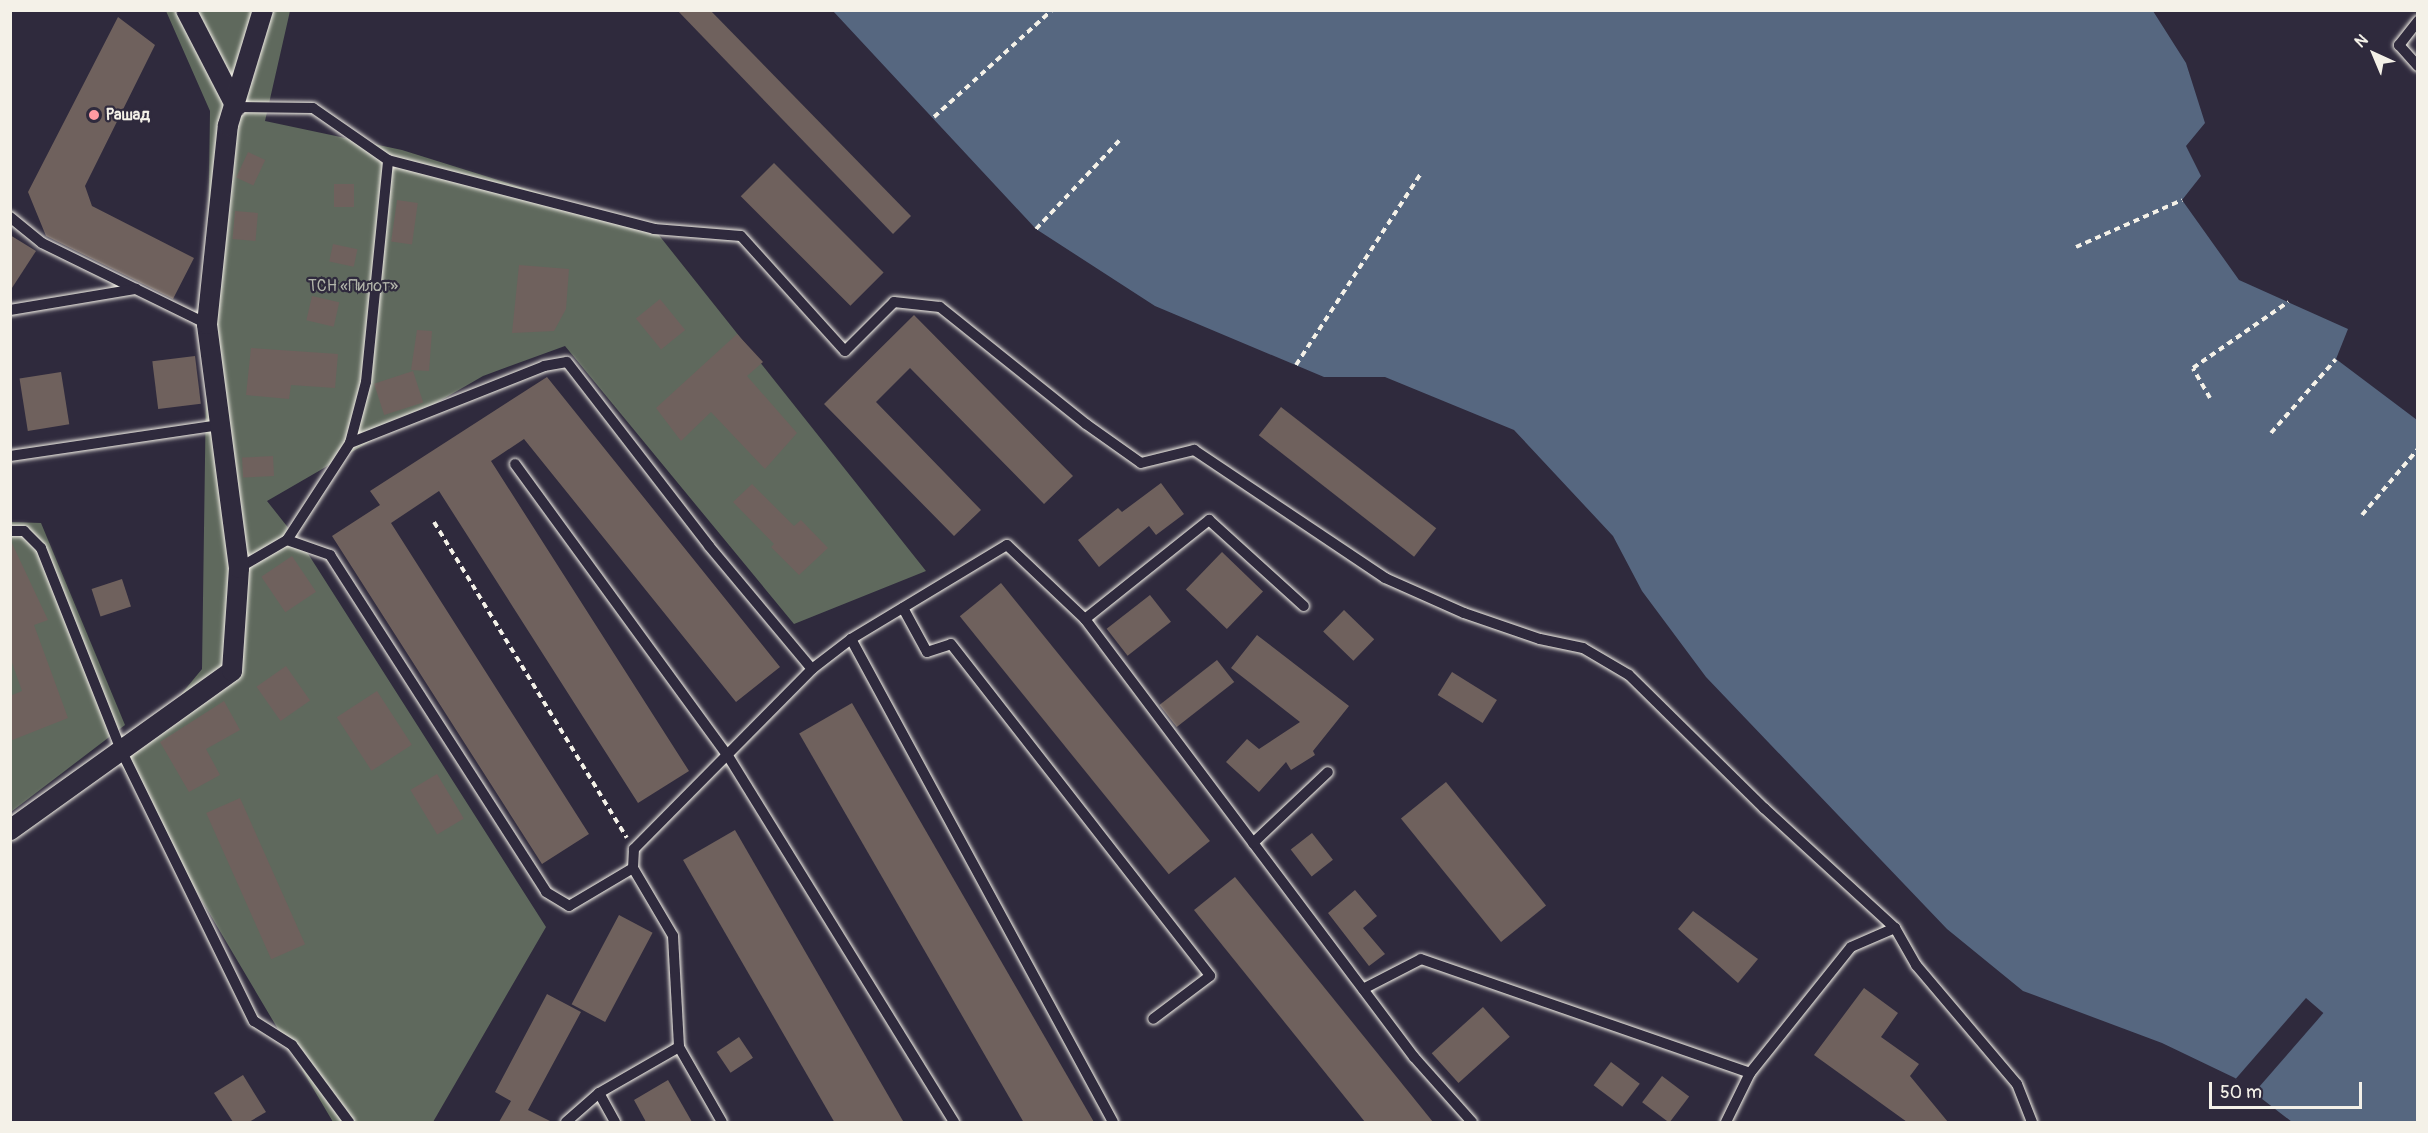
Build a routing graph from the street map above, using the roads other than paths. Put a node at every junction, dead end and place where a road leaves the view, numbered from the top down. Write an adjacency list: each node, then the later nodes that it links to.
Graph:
1 (186, 10): 5 (street)
2 (262, 10): 5 (street)
3 (2418, 21): 4 (lane)
4 (2418, 66)
5 (236, 107): 6 (lane); 10 (street)
6 (388, 160): 12 (lane); 29 (lane)
7 (10, 217): 8 (lane)
8 (136, 289): 9 (lane); 10 (lane)
9 (10, 310)
10 (207, 324): 11 (street)
11 (220, 425): 13 (lane); 17 (street)
12 (350, 442): 16 (lane); 22 (lane)
13 (10, 456)
14 (515, 464): 24 (lane)
15 (10, 531): 23 (lane)
16 (288, 540): 17 (lane); 28 (lane)
17 (239, 568): 23 (street)
18 (1304, 606): 20 (lane)
19 (903, 608): 20 (lane); 21 (lane); 31 (lane)
20 (1085, 619): 27 (lane)
21 (851, 639): 22 (lane); 40 (lane)
22 (812, 669): 24 (lane)
23 (121, 750): 26 (street); 35 (lane)
24 (728, 756): 28 (lane); 39 (lane)
25 (1328, 772): 27 (lane)
26 (10, 830)
27 (1254, 843): 30 (lane)
28 (633, 868): 32 (lane)
29 (1895, 928): 33 (lane); 43 (lane)
30 (1363, 989): 33 (lane); 41 (lane)
31 (1153, 1019)
32 (679, 1047): 34 (lane); 38 (lane)
33 (1750, 1073): 42 (lane)
34 (599, 1093): 36 (lane); 37 (lane)
35 (349, 1122)
36 (566, 1122)
37 (615, 1122)
38 (722, 1122)
39 (954, 1122)
40 (1113, 1122)
41 (1472, 1122)
42 (1726, 1122)
43 (2032, 1122)

